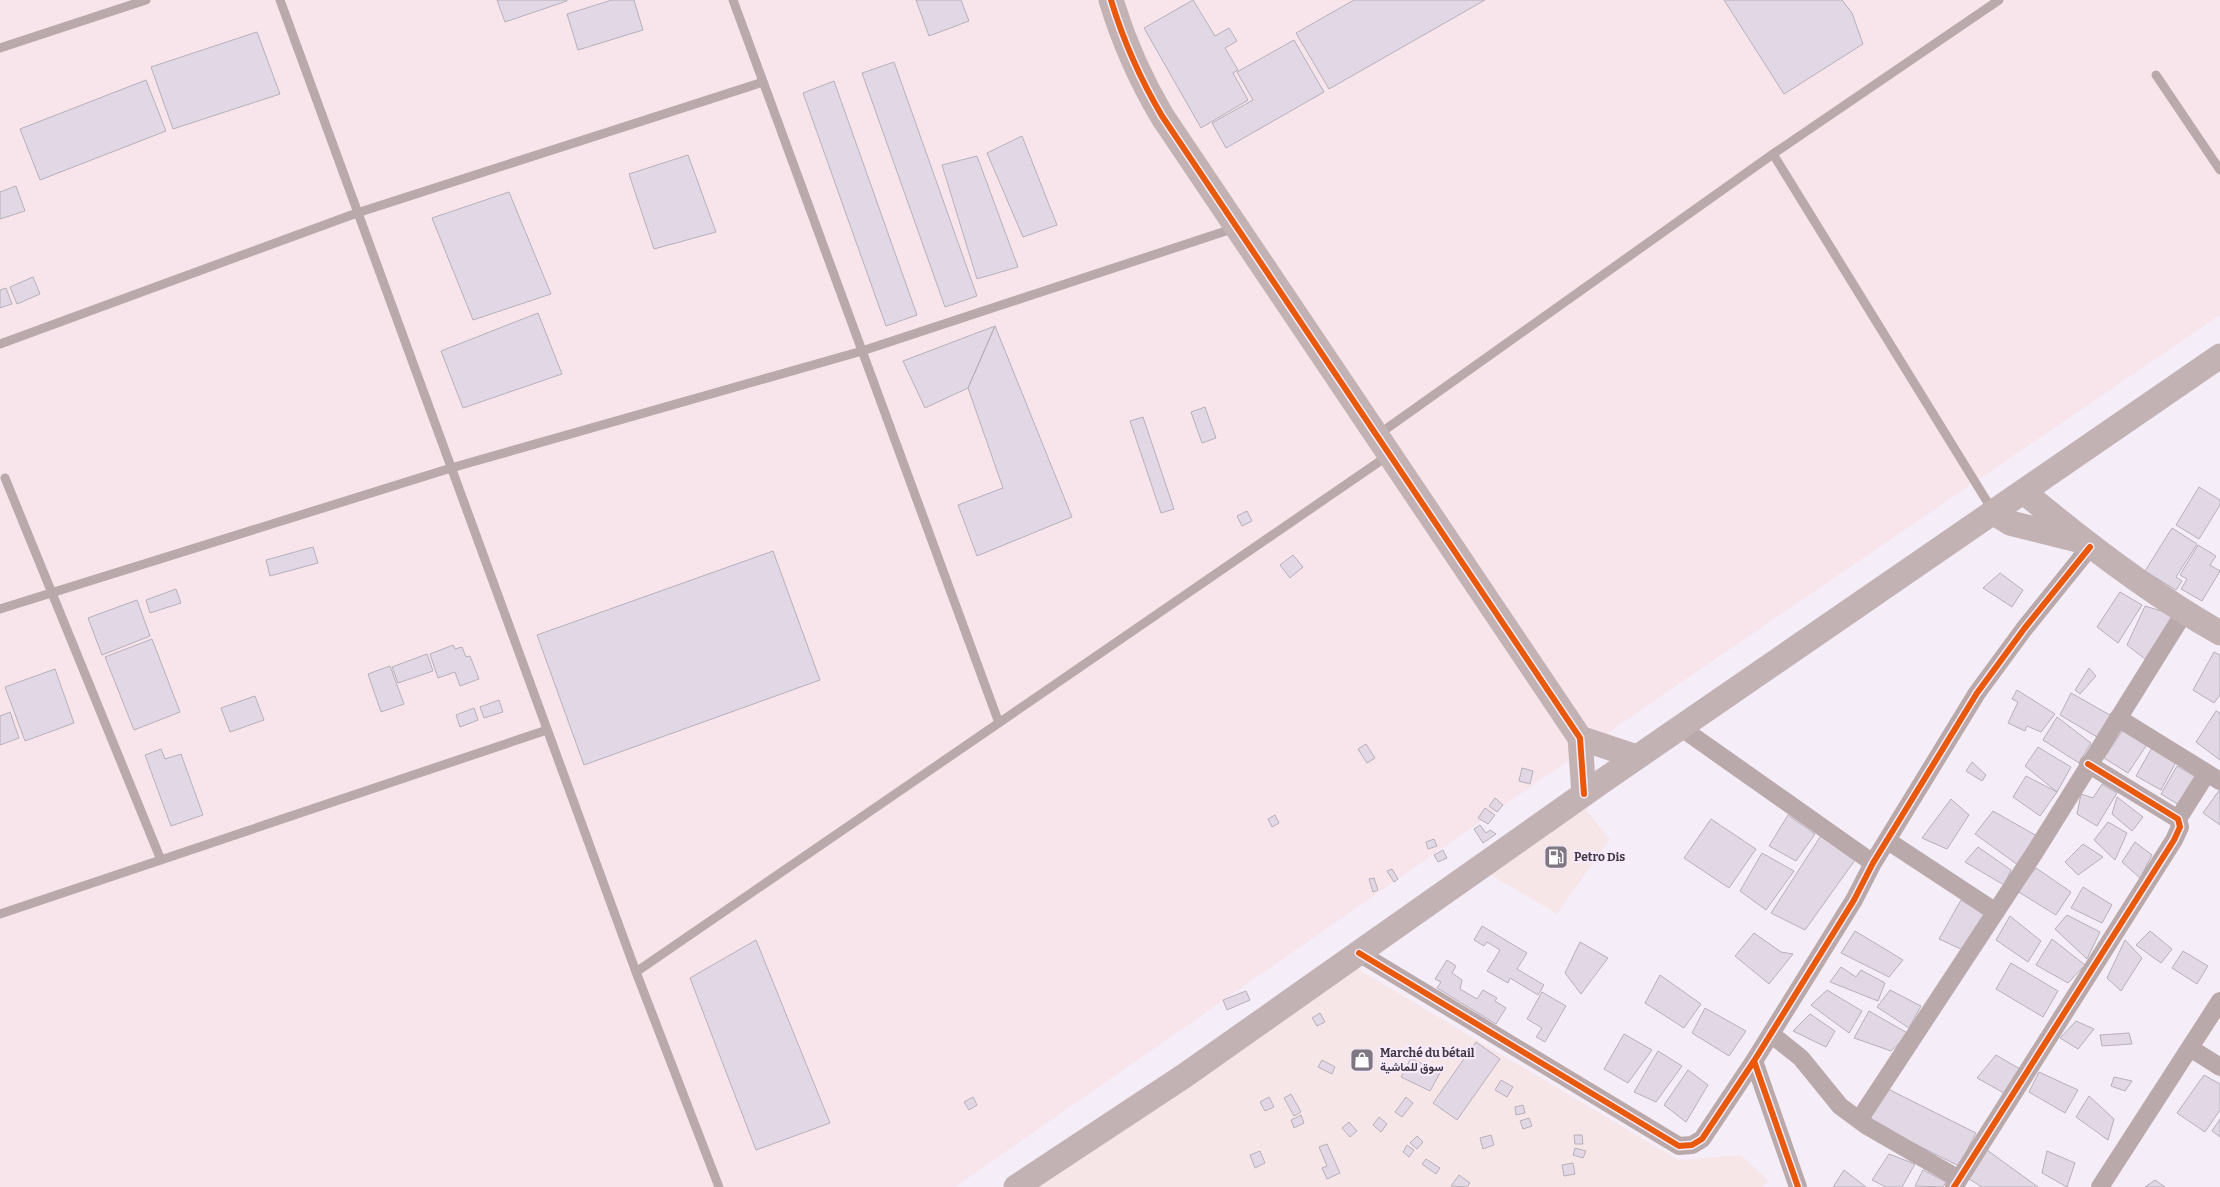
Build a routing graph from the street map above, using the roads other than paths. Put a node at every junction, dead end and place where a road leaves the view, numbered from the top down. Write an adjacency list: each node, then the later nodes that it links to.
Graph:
1 (146, 0): 6 (lane)
2 (280, 0): 11 (lane)
3 (733, 0): 8 (lane)
4 (1111, 0): 12 (main road)
5 (1998, 0): 9 (lane)
6 (0, 48)
7 (2156, 76): 10 (lane)
8 (763, 82): 11 (lane); 14 (lane)
9 (1773, 154): 16 (lane); 20 (lane)
10 (2220, 170)
11 (357, 213): 13 (lane); 17 (lane)
12 (1236, 227): 14 (lane); 16 (main road)
13 (0, 344)
14 (862, 351): 17 (lane); 27 (lane)
15 (2220, 356): 19 (main road)
16 (1383, 446): 27 (lane); 30 (main road)
17 (451, 468): 22 (lane); 29 (lane)
18 (6, 478): 22 (lane)
19 (2024, 492): 20 (main road); 21 (main road)
20 (1994, 513): 21 (main road); 28 (main road)
21 (2085, 544): 24 (main road); 36 (street)
22 (51, 593): 23 (lane); 37 (lane)
23 (0, 609)
24 (2184, 613): 25 (main road); 26 (street)
25 (2220, 634)
26 (2118, 718): 32 (street); 33 (street)
27 (999, 723): 42 (lane)
28 (1680, 727): 31 (main road); 38 (street)
29 (547, 730): 37 (lane); 42 (lane)
30 (1580, 738): 31 (main road); 34 (main road)
31 (1636, 757): 34 (main road)
32 (2088, 764): 35 (street); 39 (street)
33 (2214, 777): 35 (street)
34 (1584, 794): 41 (main road)
35 (2178, 818): 50 (street)
36 (1888, 841): 38 (street); 39 (street)
37 (161, 860): 40 (lane)
38 (1873, 863): 44 (street)
39 (1996, 912): 48 (street)
40 (0, 914)
41 (1359, 952): 46 (street); 49 (main road)
42 (636, 972): 52 (lane)
43 (2220, 1000): 45 (street)
44 (1771, 1034): 46 (street); 48 (street)
45 (2190, 1048): 47 (street); 54 (street)
46 (1754, 1061): 53 (street)
47 (2220, 1067)
48 (1859, 1120): 50 (street)
49 (1048, 1176): 51 (main road)
50 (1957, 1183)
51 (1020, 1186)
52 (719, 1187)
53 (1798, 1187)
54 (2100, 1187)

